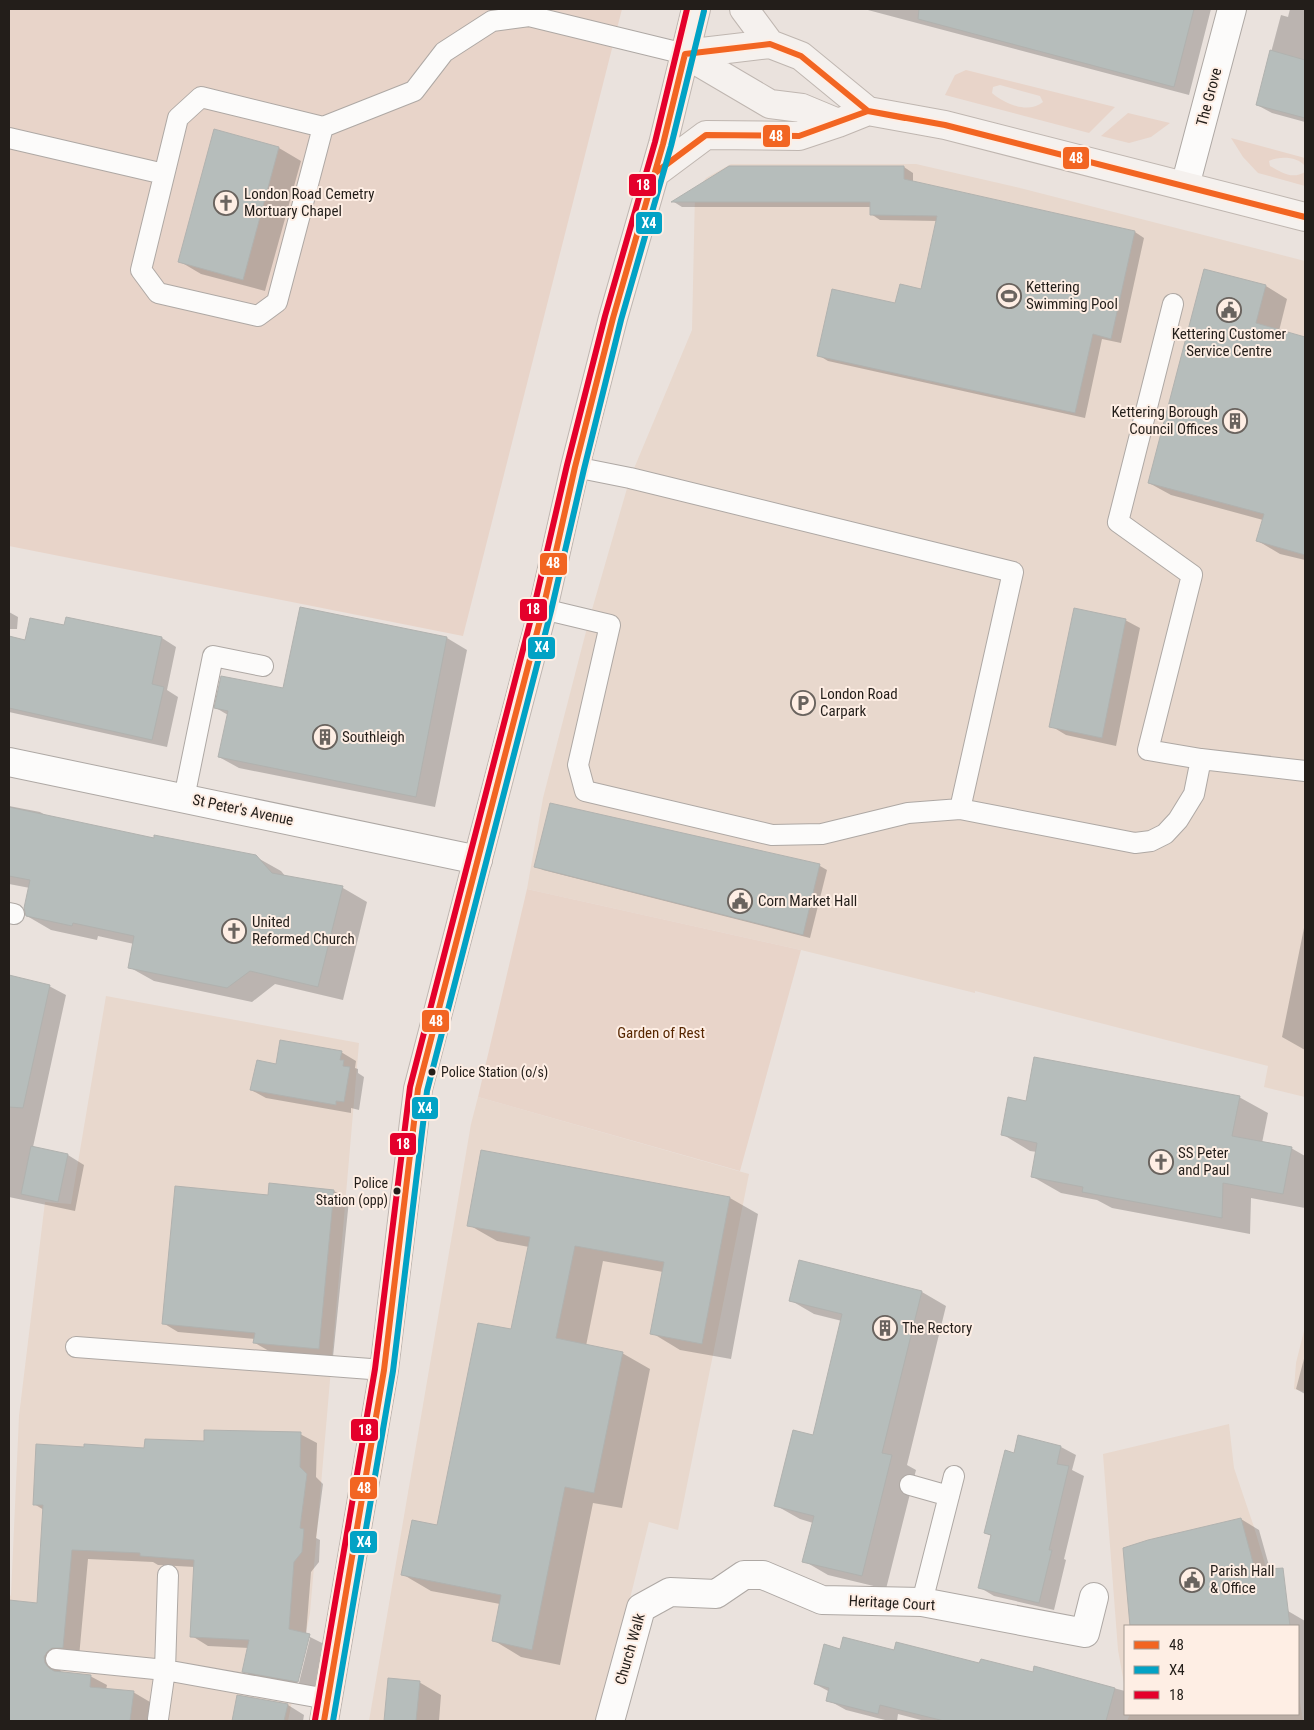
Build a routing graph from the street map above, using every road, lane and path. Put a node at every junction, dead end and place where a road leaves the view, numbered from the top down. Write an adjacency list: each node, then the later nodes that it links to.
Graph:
1 (696, 9): 5 (main road)
2 (744, 9): 4 (main road)
3 (1232, 9): 12 (street, The Grove)
4 (770, 44): 5 (main road); 6 (main road)
5 (685, 54): 7 (main road); 8 (lane); 10 (main road)
6 (868, 111): 7 (main road); 12 (main road)
7 (838, 123): 10 (main road)
8 (323, 127): 11 (lane); 11 (lane)
9 (9, 138): 11 (lane)
10 (655, 173): 15 (main road)
11 (164, 174)
12 (1185, 186): 13 (main road)
13 (1305, 217)
14 (1173, 304): 18 (lane)
15 (576, 468): 16 (main road); 22 (lane)
16 (543, 609): 22 (lane); 23 (main road)
17 (262, 666): 21 (lane)
18 (1202, 759): 20 (lane); 22 (lane)
19 (9, 762): 21 (street, St Peter's Avenue)
20 (1305, 771)
21 (184, 798): 23 (street, St Peter's Avenue)
22 (960, 809)
23 (478, 860): 25 (main road)
24 (76, 1347): 25 (lane)
25 (384, 1370): 35 (main road)
26 (954, 1476): 28 (lane)
27 (910, 1485): 28 (lane)
28 (950, 1496): 32 (lane)
29 (168, 1575): 34 (lane)
30 (670, 1592): 32 (street, Heritage Court); 37 (street, Church Walk)
31 (1094, 1596): 32 (street, Heritage Court)
32 (922, 1602)
33 (56, 1659): 34 (lane)
34 (165, 1670): 35 (lane); 36 (lane)
35 (326, 1710)
36 (158, 1719)
37 (610, 1721)

